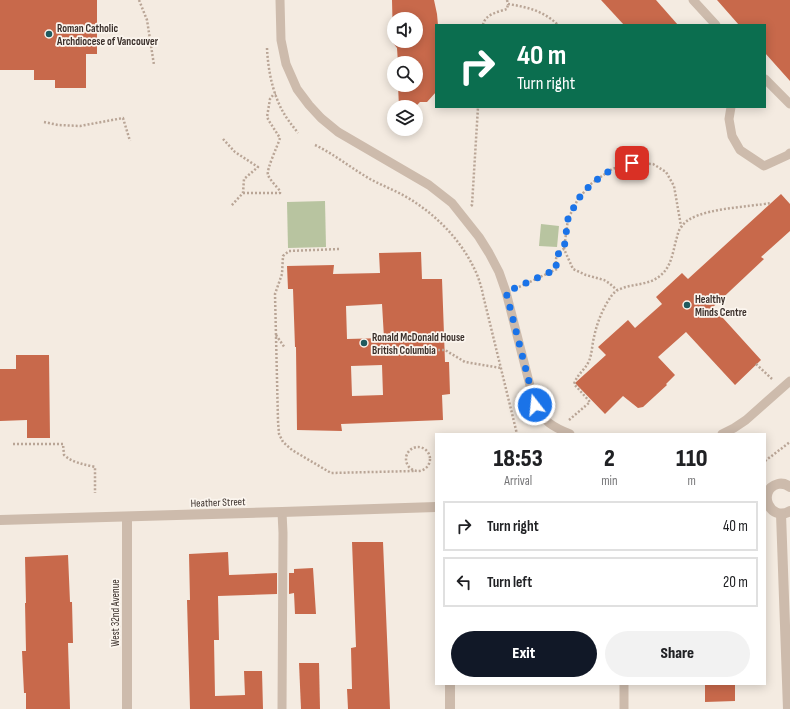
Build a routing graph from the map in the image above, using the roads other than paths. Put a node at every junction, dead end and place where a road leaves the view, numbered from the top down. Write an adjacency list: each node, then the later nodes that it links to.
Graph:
1 (280, 0): 9 (lane)
2 (693, 0): 3 (lane)
3 (715, 24)
4 (766, 80): 5 (lane)
5 (790, 104)
6 (731, 108): 7 (lane)
7 (790, 153)
8 (790, 381): 10 (lane)
9 (568, 433)
10 (724, 433)
11 (790, 487): 12 (street)
12 (766, 500): 15 (street)
13 (435, 507): 14 (street, Heather Street)
14 (282, 512): 16 (street, Heather Street); 21 (lane)
15 (786, 512): 24 (street)
16 (127, 517): 17 (street, Heather Street); 20 (street, West 32nd Avenue)
17 (0, 520)
18 (450, 685): 22 (street)
19 (624, 685): 23 (lane)
20 (127, 709)
21 (282, 709)
22 (450, 709)
23 (624, 709)
24 (788, 709)

